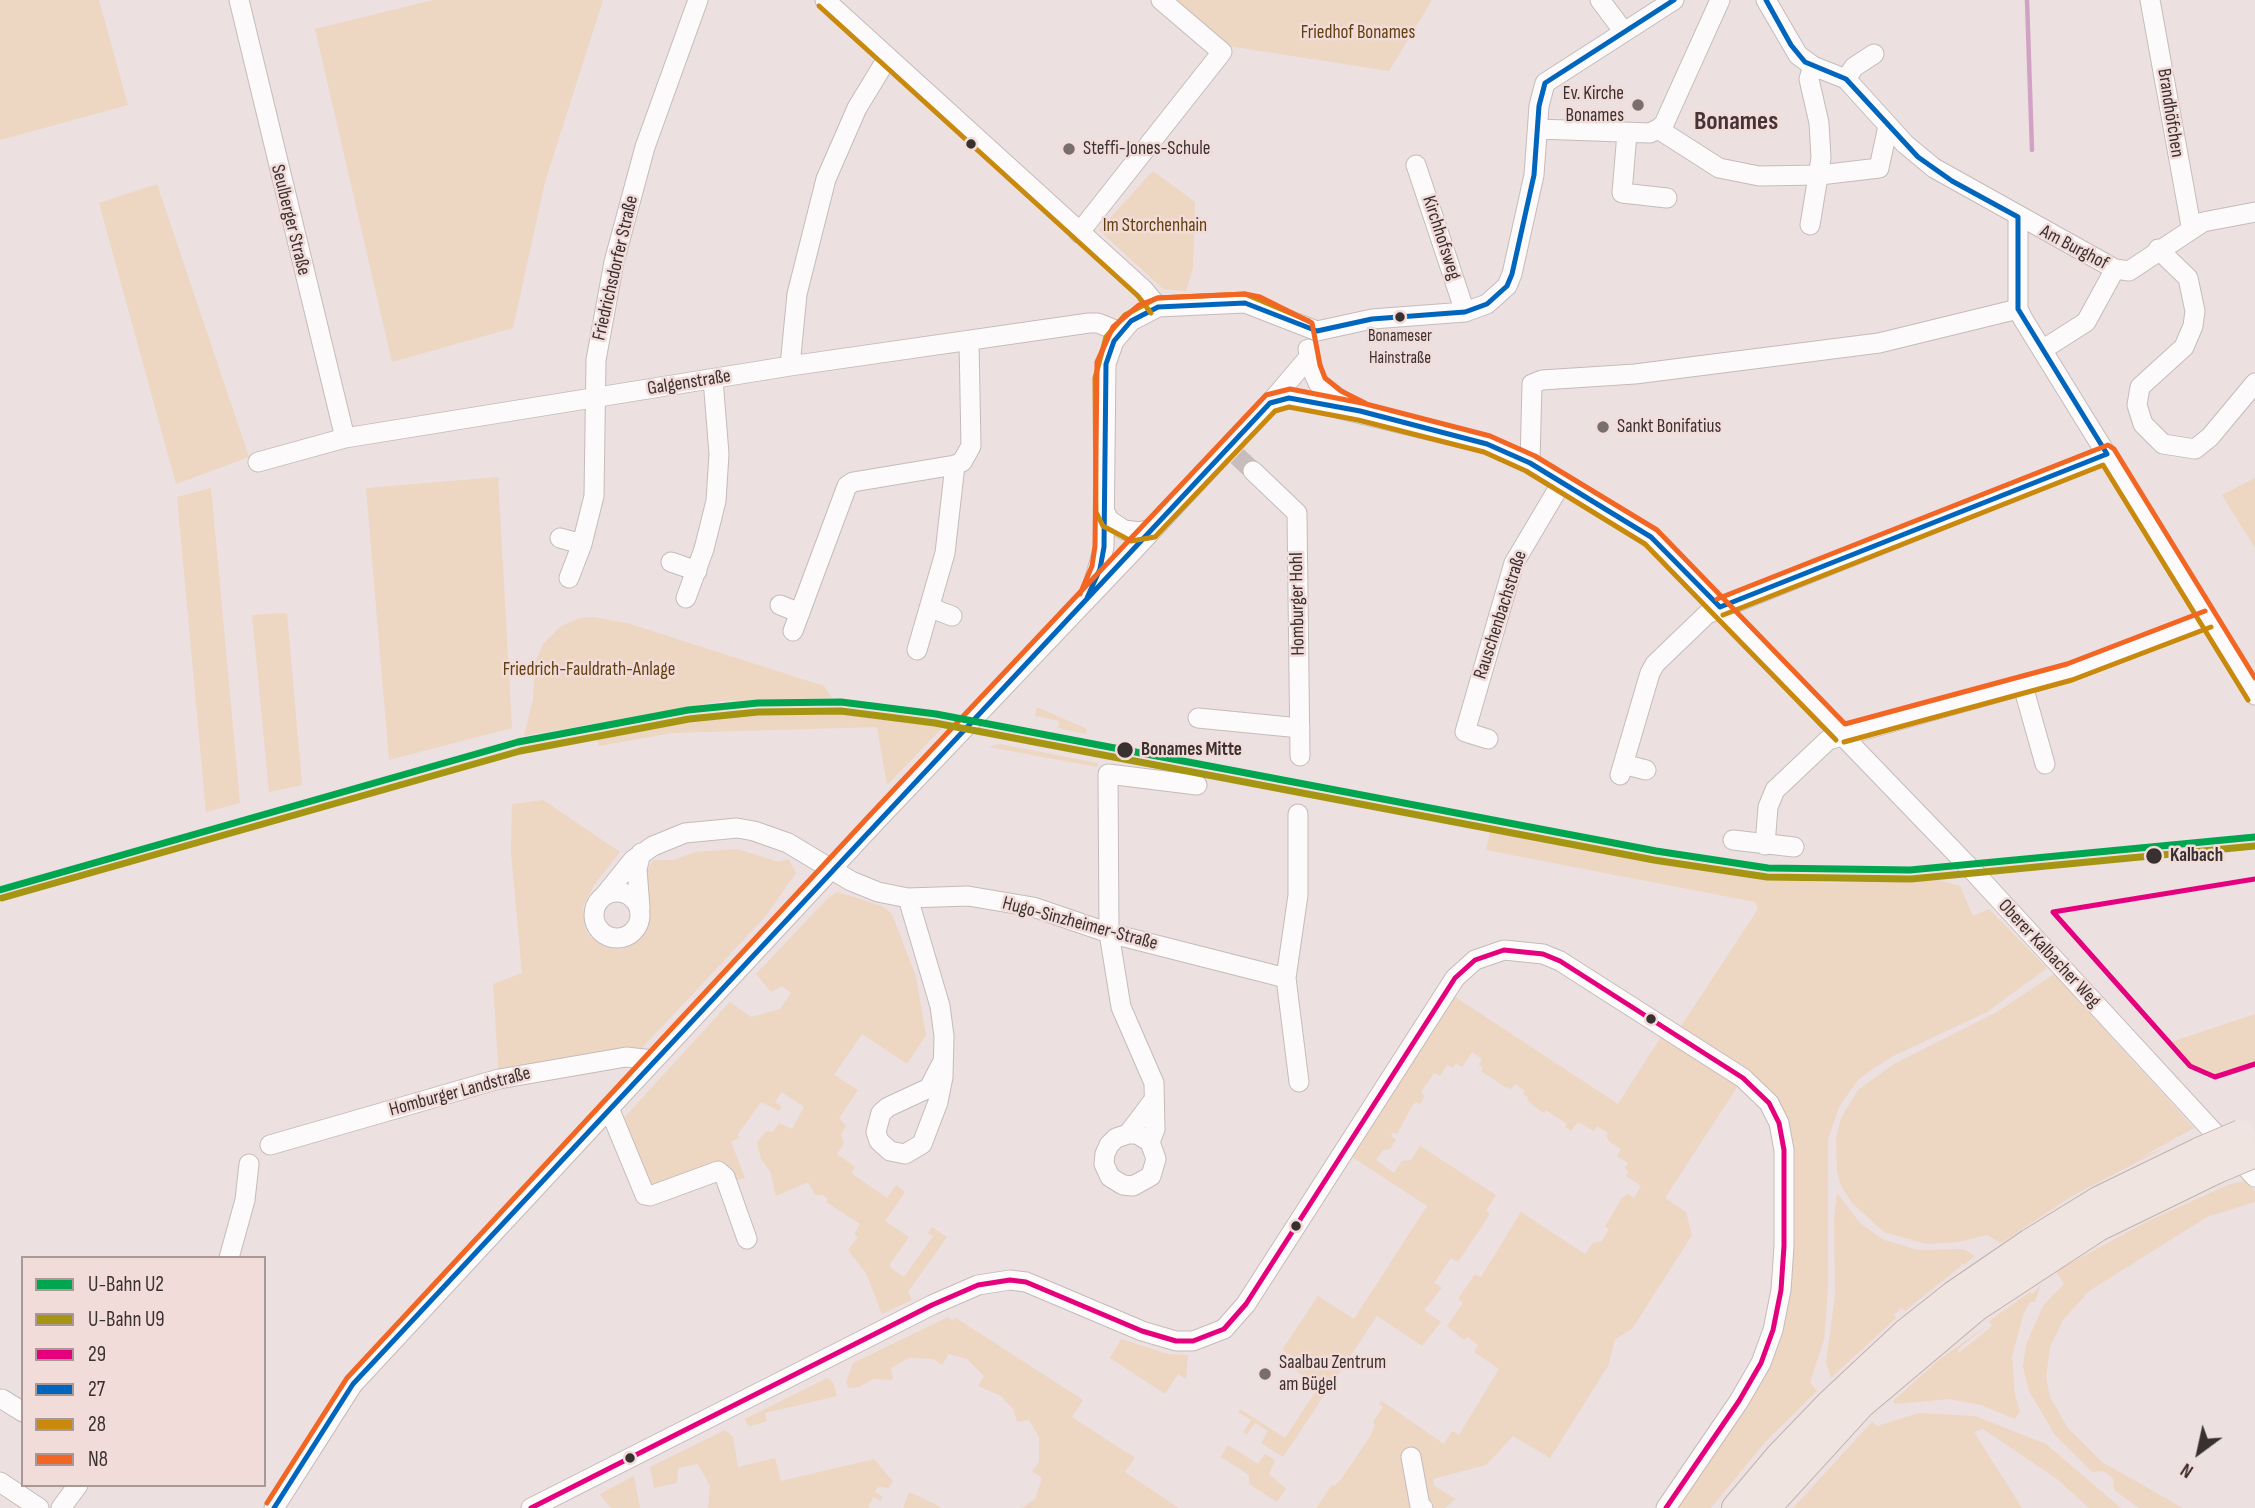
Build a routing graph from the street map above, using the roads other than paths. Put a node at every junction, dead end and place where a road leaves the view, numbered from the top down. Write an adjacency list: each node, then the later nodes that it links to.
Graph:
1 (240, 0): 43 (street, Seulberger Straße)
2 (698, 0): 40 (street, Friedrichsdorfer Straße)
3 (825, 0): 12 (street)
4 (1161, 0): 26 (street)
5 (1600, 0): 10 (street)
6 (1674, 0): 10 (street)
7 (1720, 0): 17 (street)
8 (1766, 0): 13 (street, Am Burghof)
9 (2150, 0): 25 (street, Brandhöfchen)
10 (1624, 32): 16 (street)
11 (1874, 54): 14 (street)
12 (888, 57): 26 (street); 37 (street)
13 (1814, 66): 14 (street, Am Burghof); 20 (street)
14 (1846, 79): 15 (street, Am Burghof)
15 (1888, 126): 20 (street); 23 (street, Am Burghof)
16 (1538, 129): 18 (street); 31 (street)
17 (1658, 130): 18 (street); 20 (street)
18 (1627, 133): 21 (street)
19 (1416, 164): 31 (street, Kirchhofsweg)
20 (1820, 175): 24 (street)
21 (1667, 198)
22 (2253, 216): 25 (street, Am Burghof)
23 (2018, 218): 28 (street, Am Burghof); 30 (street)
24 (1810, 225)
25 (2191, 226): 27 (street, Am Burghof)
26 (1079, 233): 29 (street)
27 (2158, 249): 28 (street, Am Burghof); 39 (street)
28 (2115, 269): 35 (street)
29 (1158, 307): 32 (street); 33 (street)
30 (2018, 309): 35 (street); 46 (street)
31 (1465, 312): 32 (street)
32 (1306, 329): 36 (street, Oberer Kalbacher Weg)
33 (1120, 332): 34 (street, Galgenstraße); 50 (street)
34 (969, 341): 37 (street, Galgenstraße); 47 (street)
35 (2042, 350): 44 (street)
36 (1309, 357): 41 (street); 42 (street, Oberer Kalbacher Weg)
37 (790, 366): 38 (street, Galgenstraße)
38 (713, 379): 40 (street, Galgenstraße); 55 (street)
39 (2253, 391)
40 (595, 397): 43 (street, Galgenstraße); 53 (street, Friedrichsdorfer Straße)
41 (1270, 403): 42 (street, Oberer Kalbacher Weg); 51 (street)
42 (1360, 411): 46 (street, Oberer Kalbacher Weg)
43 (345, 439): 45 (street, Galgenstraße)
44 (2107, 454): 60 (street); 63 (street)
45 (258, 462)
46 (1530, 463): 49 (street, Oberer Kalbacher Weg)
47 (955, 465): 59 (street); 61 (street)
48 (1253, 471): 68 (street, Homburger Hohl)
49 (1562, 482): 60 (street, Oberer Kalbacher Weg); 70 (street, Rauschenbachstraße)
50 (1105, 512): 51 (street); 57 (street)
51 (1151, 529): 57 (street)
52 (560, 538): 53 (street)
53 (582, 544): 56 (street, Friedrichsdorfer Straße)
54 (671, 562): 55 (street)
55 (697, 571): 58 (street)
56 (569, 578)
57 (1089, 596): 80 (street)
58 (686, 598)
59 (780, 605)
60 (1720, 607): 69 (street, Oberer Kalbacher Weg); 73 (street)
61 (931, 608): 62 (street); 64 (street)
62 (952, 615)
63 (2208, 619): 65 (street); 66 (street)
64 (918, 650)
65 (2023, 686): 69 (street); 72 (street)
66 (2255, 695)
67 (1198, 718): 68 (street)
68 (1300, 728): 71 (street, Homburger Hohl)
69 (1842, 734): 77 (street); 96 (street, Oberer Kalbacher Weg)
70 (1488, 739)
71 (1300, 756)
72 (2045, 764)
73 (1646, 770)
74 (1197, 785): 84 (street)
75 (1297, 814): 85 (street)
76 (1732, 840): 77 (street)
77 (1765, 845): 78 (street)
78 (1794, 847)
79 (641, 853): 80 (street, Hugo-Sinzheimer-Straße); 81 (street, Hugo-Sinzheimer-Straße); 83 (street)
80 (832, 870): 82 (street, Hugo-Sinzheimer-Straße); 86 (street)
81 (604, 896): 83 (street); 83 (street, Hugo-Sinzheimer-Straße)
82 (908, 898): 84 (street, Hugo-Sinzheimer-Straße); 87 (street)
83 (640, 908)
84 (1109, 933): 85 (street, Hugo-Sinzheimer-Straße); 90 (street)
85 (1286, 978): 88 (street)
86 (653, 1060): 91 (street); 95 (street, Homburger Landstraße)
87 (943, 1061): 89 (street); 92 (street)
88 (1299, 1082)
89 (901, 1101): 92 (street); 92 (street)
90 (1153, 1101): 93 (street); 94 (street)
91 (608, 1108): 99 (street); 109 (street)
92 (929, 1127)
93 (1128, 1134): 94 (street); 94 (street)
94 (1150, 1142)
95 (270, 1145)
96 (2233, 1147): 98 (street, Oberer Kalbacher Weg); 112 (highway); 113 (highway)
97 (250, 1164): 100 (street)
98 (2255, 1177)
99 (747, 1239)
100 (230, 1256)
101 (2, 1399): 102 (street)
102 (21, 1411)
103 (1411, 1457): 106 (street)
104 (0, 1482): 107 (street)
105 (77, 1487): 108 (street)
106 (1419, 1507)
107 (39, 1508)
108 (61, 1508)
109 (274, 1508)
110 (531, 1508): 111 (street)
111 (1666, 1508)
112 (1736, 1508)
113 (1766, 1508)

